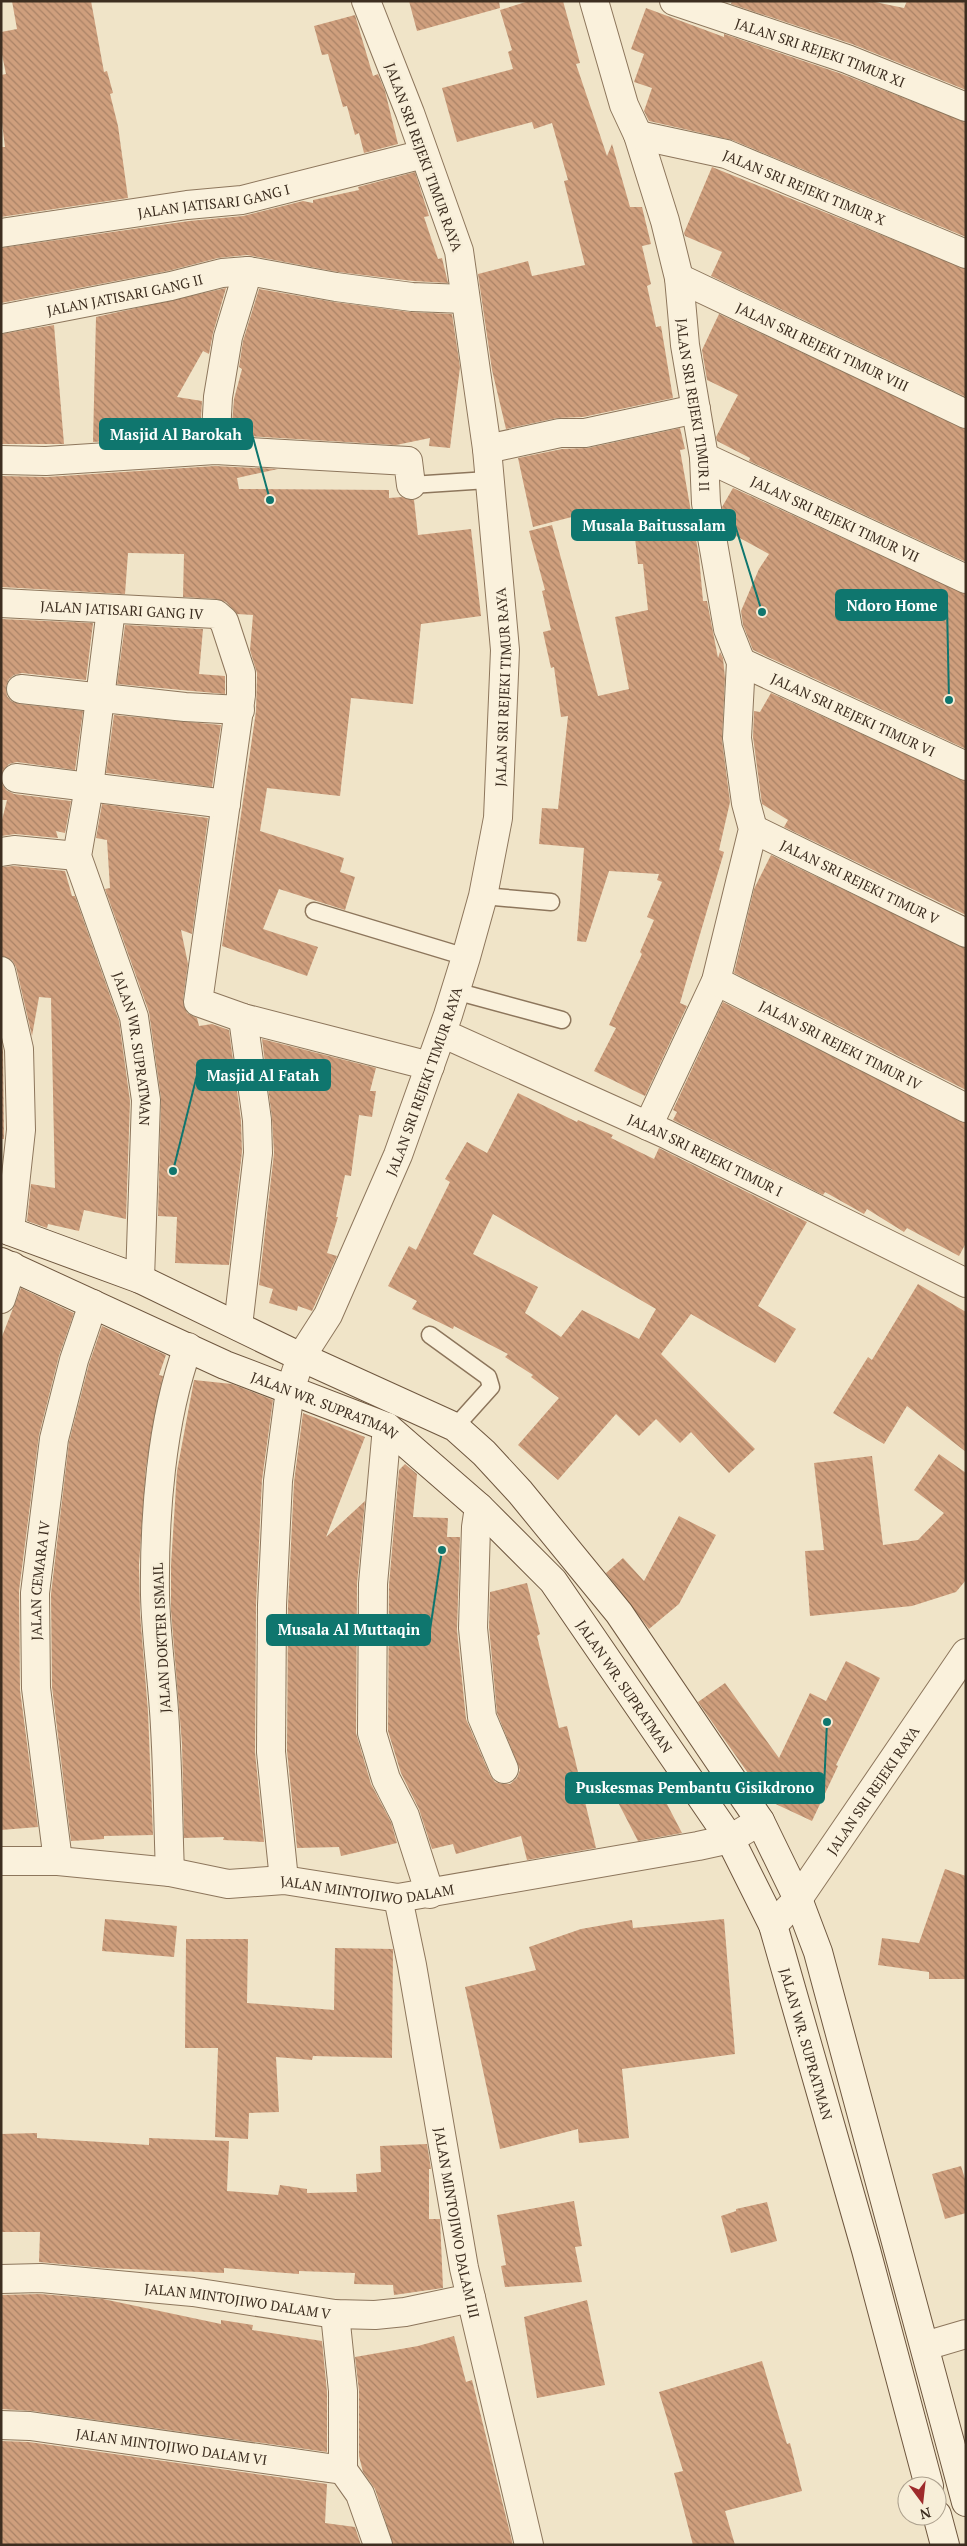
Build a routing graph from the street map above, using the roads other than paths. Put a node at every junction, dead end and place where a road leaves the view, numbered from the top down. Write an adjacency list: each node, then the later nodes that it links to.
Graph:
1 (366, 1): 6 (street, JALAN SRI REJEKI TIMUR RAYA)
2 (594, 1): 5 (street, JALAN SRI REJEKI TIMUR II)
3 (674, 1): 4 (street, JALAN SRI REJEKI TIMUR XI)
4 (966, 108)
5 (638, 135): 8 (street, JALAN SRI REJEKI TIMUR X); 10 (street, JALAN SRI REJEKI TIMUR II)
6 (424, 154): 7 (street, JALAN JATISARI GANG I); 11 (street, JALAN SRI REJEKI TIMUR RAYA)
7 (1, 233)
8 (966, 254)
9 (248, 271): 11 (street, JALAN JATISARI GANG II); 12 (street, JALAN JATISARI GANG II); 16 (street)
10 (679, 278): 13 (street, JALAN SRI REJEKI TIMUR II); 14 (street, JALAN SRI REJEKI TIMUR VIII)
11 (465, 299): 15 (street, JALAN SRI REJEKI TIMUR RAYA)
12 (1, 319)
13 (696, 409): 15 (street); 17 (street, JALAN SRI REJEKI TIMUR II)
14 (966, 414)
15 (487, 449): 19 (street, JALAN SRI REJEKI TIMUR RAYA)
16 (215, 450): 18 (street); 20 (street)
17 (704, 457): 21 (street, JALAN SRI REJEKI TIMUR VII); 24 (street, JALAN SRI REJEKI TIMUR II)
18 (1, 460)
19 (488, 480): 20 (lane); 35 (street, JALAN SRI REJEKI TIMUR RAYA)
20 (411, 485)
21 (966, 579)
22 (1, 603): 23 (street, JALAN JATISARI GANG IV)
23 (111, 609): 26 (street); 27 (street, JALAN JATISARI GANG IV)
24 (741, 662): 28 (street, JALAN SRI REJEKI TIMUR VI); 32 (street, JALAN SRI REJEKI TIMUR II)
25 (21, 689): 26 (street)
26 (101, 696): 27 (street); 30 (street)
27 (240, 703): 31 (street, JALAN JATISARI GANG IV)
28 (966, 766)
29 (16, 778): 30 (street)
30 (89, 787): 31 (street); 34 (street)
31 (226, 804): 43 (street, JALAN JATISARI GANG IV)
32 (753, 829): 38 (street, JALAN SRI REJEKI TIMUR V); 41 (street, JALAN SRI REJEKI TIMUR II)
33 (1, 852): 34 (street)
34 (77, 856): 52 (street, JALAN WR. SUPRATMAN)
35 (483, 896): 36 (lane); 39 (street, JALAN SRI REJEKI TIMUR RAYA)
36 (551, 902)
37 (314, 911): 39 (lane)
38 (966, 933)
39 (466, 957): 42 (street, JALAN SRI REJEKI TIMUR RAYA)
40 (1, 971): 49 (street)
41 (716, 981): 47 (street, JALAN SRI REJEKI TIMUR IV); 48 (street, JALAN SRI REJEKI TIMUR II)
42 (455, 991): 44 (lane); 45 (street, JALAN SRI REJEKI TIMUR RAYA)
43 (243, 1018): 46 (street); 55 (street)
44 (562, 1020)
45 (442, 1034): 46 (street, JALAN SRI REJEKI TIMUR RAYA); 48 (street, JALAN SRI REJEKI TIMUR I)
46 (430, 1066): 58 (street, JALAN SRI REJEKI TIMUR RAYA)
47 (966, 1108)
48 (648, 1126): 51 (street, JALAN SRI REJEKI TIMUR I)
49 (6, 1230): 52 (street)
50 (7, 1264): 53 (street); 54 (street, JALAN WR. SUPRATMAN)
51 (962, 1272)
52 (140, 1279): 55 (street)
53 (1, 1299)
54 (93, 1304): 57 (street, JALAN WR. SUPRATMAN); 68 (street, JALAN CEMARA IV)
55 (238, 1326): 58 (street)
56 (430, 1335): 61 (lane)
57 (188, 1347): 59 (street, JALAN WR. SUPRATMAN); 69 (street, JALAN DOKTER ISMAIL)
58 (301, 1357): 59 (street, JALAN SRI REJEKI TIMUR RAYA); 61 (street)
59 (290, 1390): 60 (street, JALAN WR. SUPRATMAN); 70 (street)
60 (387, 1427): 62 (street, JALAN WR. SUPRATMAN); 71 (street)
61 (455, 1427): 65 (street)
62 (478, 1507): 64 (street); 66 (street, JALAN WR. SUPRATMAN)
63 (966, 1653): 73 (street, JALAN SRI REJEKI RAYA)
64 (504, 1769)
65 (760, 1821): 66 (street); 73 (street)
66 (730, 1839): 71 (street, JALAN MINTOJIWO DALAM); 74 (street, JALAN WR. SUPRATMAN)
67 (1, 1861): 68 (street, JALAN MINTOJIWO DALAM)
68 (58, 1861): 69 (street, JALAN MINTOJIWO DALAM)
69 (170, 1872): 70 (street, JALAN MINTOJIWO DALAM)
70 (284, 1880): 72 (street, JALAN MINTOJIWO DALAM)
71 (430, 1894): 72 (street, JALAN MINTOJIWO DALAM)
72 (398, 1898): 75 (street, JALAN MINTOJIWO DALAM III)
73 (798, 1899): 74 (street, JALAN SRI REJEKI RAYA); 76 (street)
74 (773, 1925): 77 (street, JALAN WR. SUPRATMAN)
75 (453, 2194): 79 (street, JALAN MINTOJIWO DALAM III); 90 (street)
76 (896, 2241): 77 (street); 82 (street)
77 (866, 2250): 85 (street, JALAN WR. SUPRATMAN)
78 (1, 2279): 80 (street, JALAN MINTOJIWO DALAM V)
79 (471, 2298): 80 (street, JALAN MINTOJIWO DALAM V); 89 (street, JALAN MINTOJIWO DALAM III)
80 (335, 2314): 84 (street)
81 (966, 2334): 82 (street)
82 (925, 2346): 86 (street)
83 (1, 2425): 84 (street, JALAN MINTOJIWO DALAM VI)
84 (343, 2470): 88 (street)
85 (926, 2476)
86 (966, 2502)
87 (940, 2526): 91 (street)
88 (378, 2545)
89 (528, 2545)
90 (547, 2545)
91 (945, 2545)

